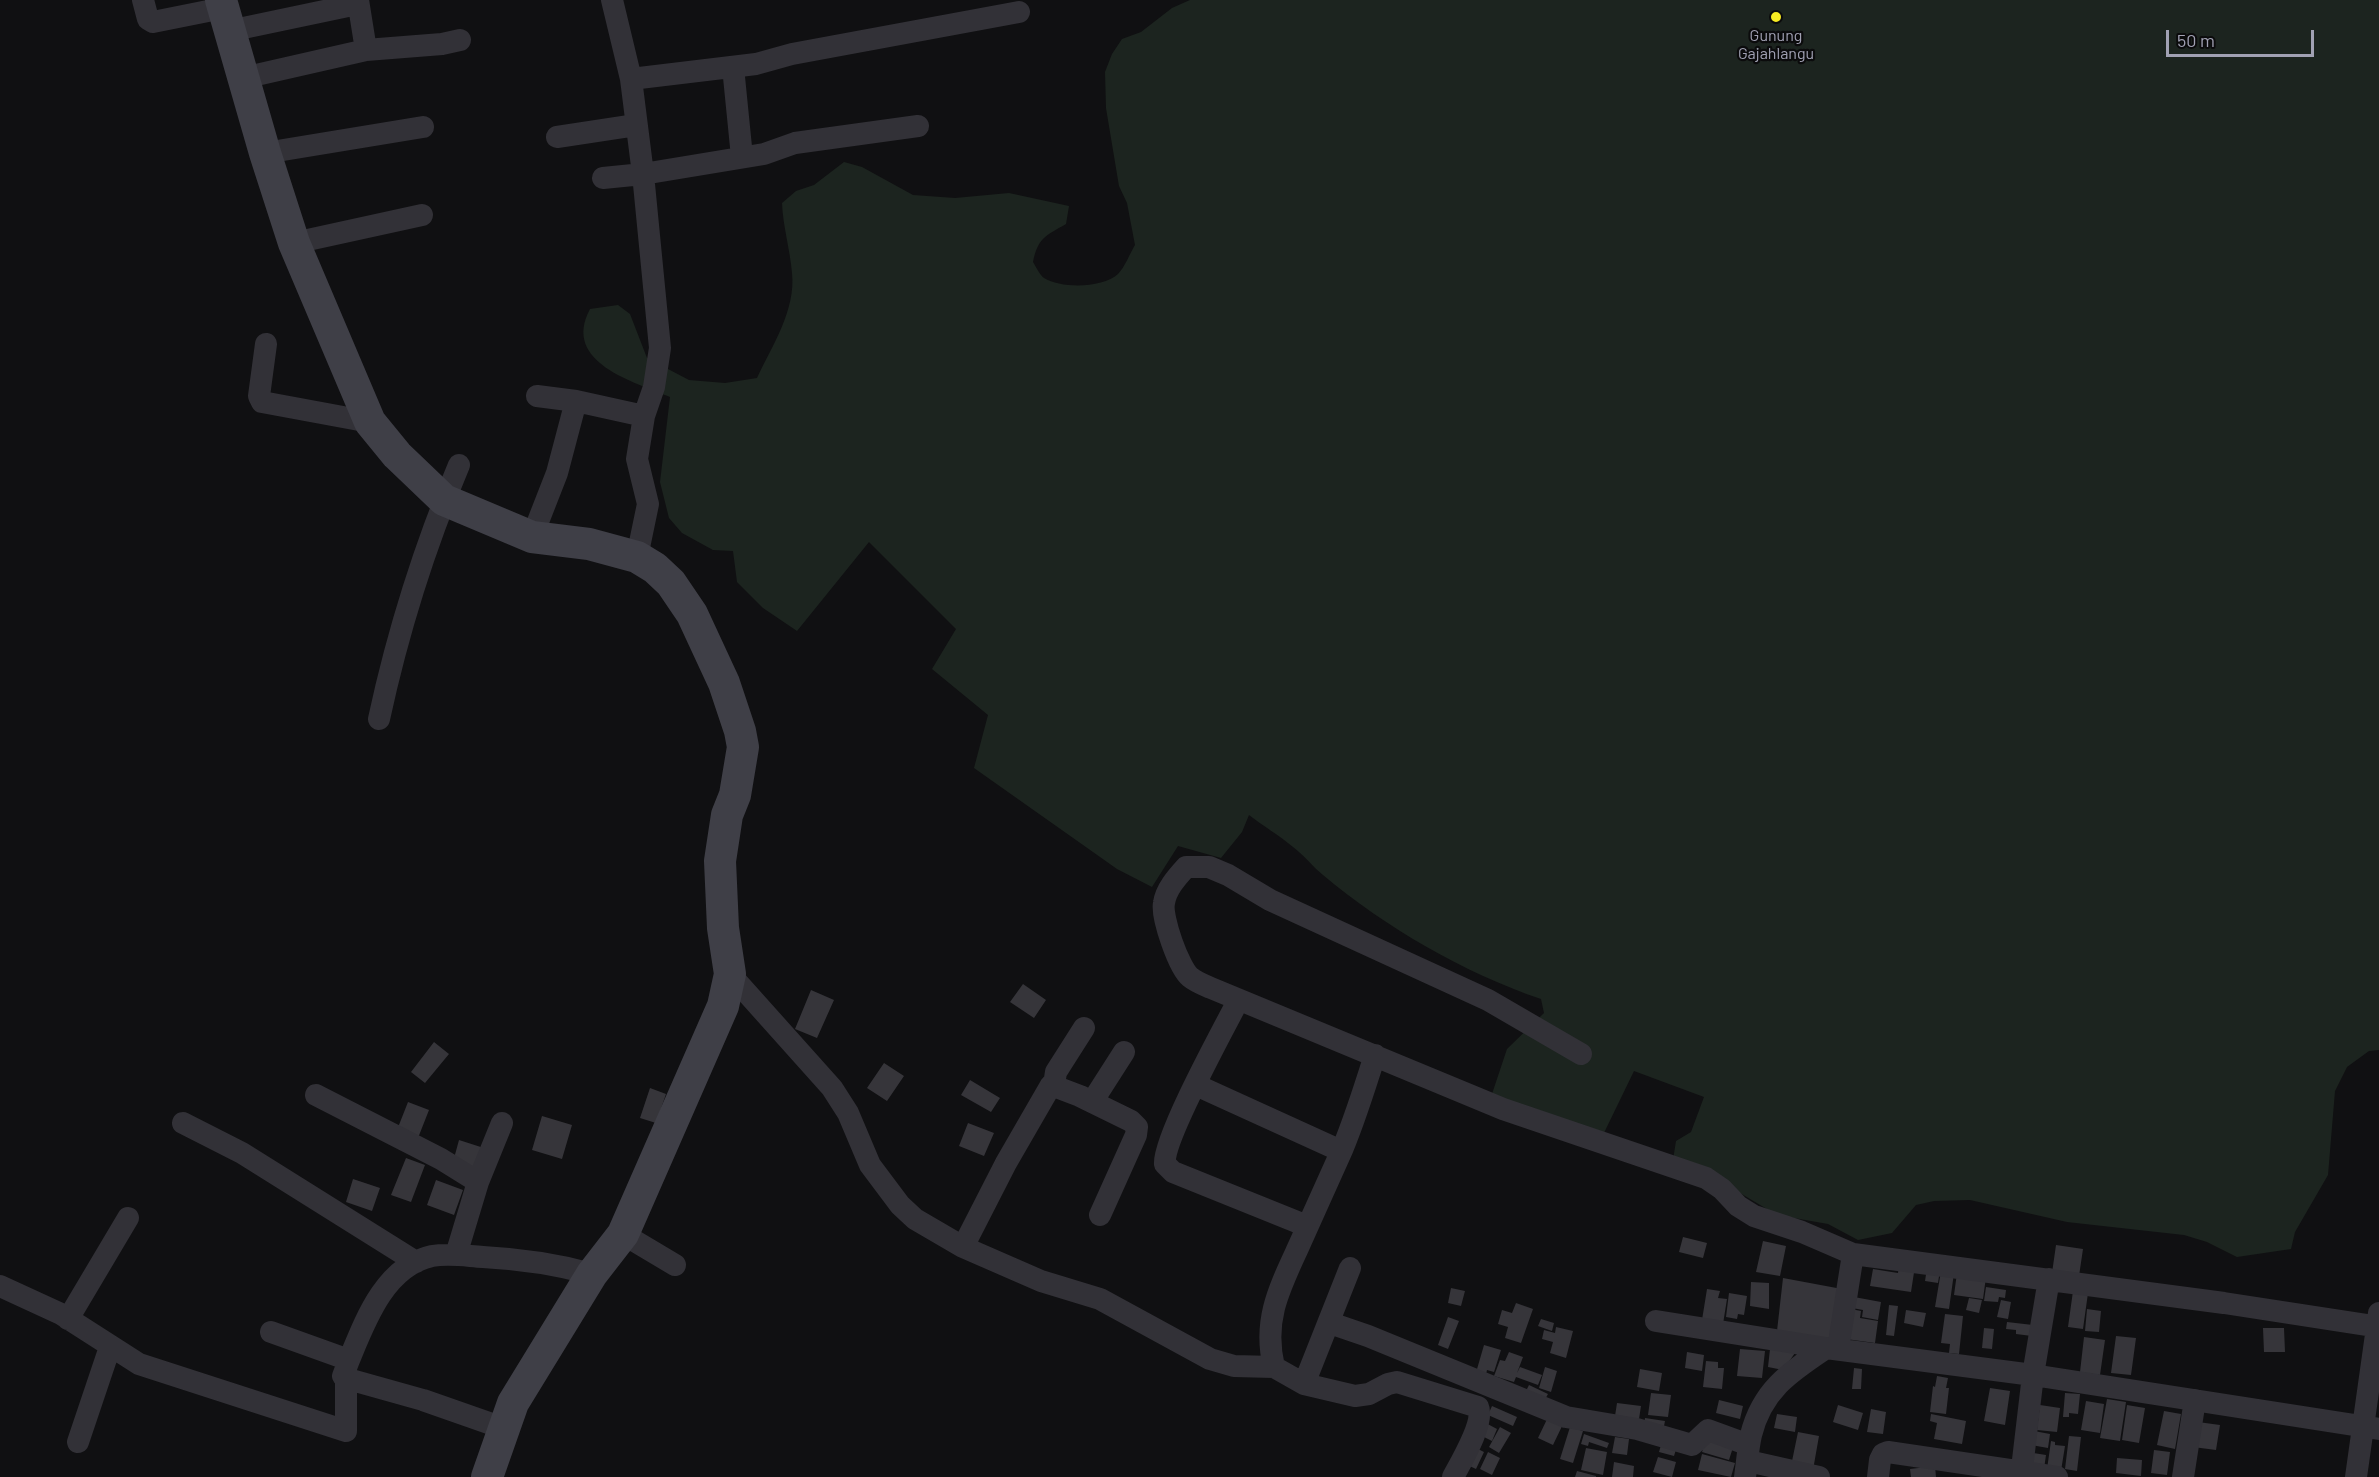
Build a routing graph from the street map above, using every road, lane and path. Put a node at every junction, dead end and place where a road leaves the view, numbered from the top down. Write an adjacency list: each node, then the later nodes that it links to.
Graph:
1 (143, 0): 5 (street)
2 (612, 0): 10 (street)
3 (353, 3): 5 (street); 7 (street)
4 (1019, 12): 8 (street)
5 (224, 13): 9 (street)
6 (460, 40): 7 (street)
7 (366, 50): 9 (street)
8 (733, 67): 10 (street); 16 (street)
9 (243, 78): 15 (street)
10 (631, 79): 11 (street)
11 (636, 126): 14 (street); 17 (street)
12 (918, 126): 16 (street)
13 (423, 127): 15 (street)
14 (557, 137)
15 (265, 153): 20 (street)
16 (742, 157): 17 (street)
17 (642, 174): 18 (street); 24 (street)
18 (603, 178)
19 (422, 215): 20 (street)
20 (294, 243): 25 (street)
21 (266, 344): 25 (street)
22 (537, 396): 23 (street)
23 (576, 401): 24 (street); 28 (street)
24 (644, 416): 29 (street)
25 (370, 422): 27 (street)
26 (459, 465): 27 (street)
27 (444, 500): 28 (street); 30 (street)
28 (532, 537): 29 (street)
29 (637, 557): 31 (street)
30 (379, 719)
31 (730, 974): 48 (street); 49 (street)
32 (1238, 1001): 35 (street); 36 (street); 37 (street)
33 (1083, 1028): 38 (street)
34 (1124, 1052): 40 (street)
35 (1581, 1054)
36 (1375, 1055): 43 (street); 50 (street)
37 (1196, 1084): 43 (street); 47 (street)
38 (1054, 1085): 40 (street); 49 (street)
39 (316, 1095): 44 (street)
40 (1092, 1102): 45 (street)
41 (183, 1123): 52 (street)
42 (502, 1123): 44 (street)
43 (1341, 1151): 47 (street)
44 (478, 1182): 51 (street)
45 (1100, 1215)
46 (128, 1218): 58 (street)
47 (1307, 1226): 65 (street)
48 (622, 1234): 53 (street); 55 (street)
49 (963, 1247): 65 (street)
50 (1853, 1254): 56 (street); 64 (street)
51 (456, 1255): 52 (street); 55 (street)
52 (416, 1262): 66 (street)
53 (675, 1265)
54 (1350, 1268): 61 (street)
55 (592, 1274): 70 (street)
56 (2049, 1279): 60 (street); 67 (street)
57 (0, 1286): 58 (street)
58 (68, 1319): 63 (street)
59 (1656, 1321): 64 (street)
60 (2378, 1322): 71 (street)
61 (1330, 1323): 68 (street); 73 (street)
62 (271, 1332): 66 (street)
63 (110, 1347): 66 (street); 72 (street)
64 (1832, 1348): 67 (street); 73 (street)
65 (1274, 1367): 68 (street)
66 (352, 1375): 70 (street)
67 (2033, 1375): 69 (street); 74 (street)
68 (1304, 1384): 76 (street)
69 (2195, 1400): 71 (street); 80 (street)
70 (503, 1428): 75 (street)
71 (2371, 1428): 81 (street)
72 (78, 1442)
73 (1747, 1461): 77 (street)
74 (2021, 1474): 78 (street); 79 (street)
75 (487, 1477)
76 (1454, 1477)
77 (1819, 1477)
78 (1878, 1477)
79 (2057, 1477)
80 (2183, 1477)
81 (2356, 1477)

